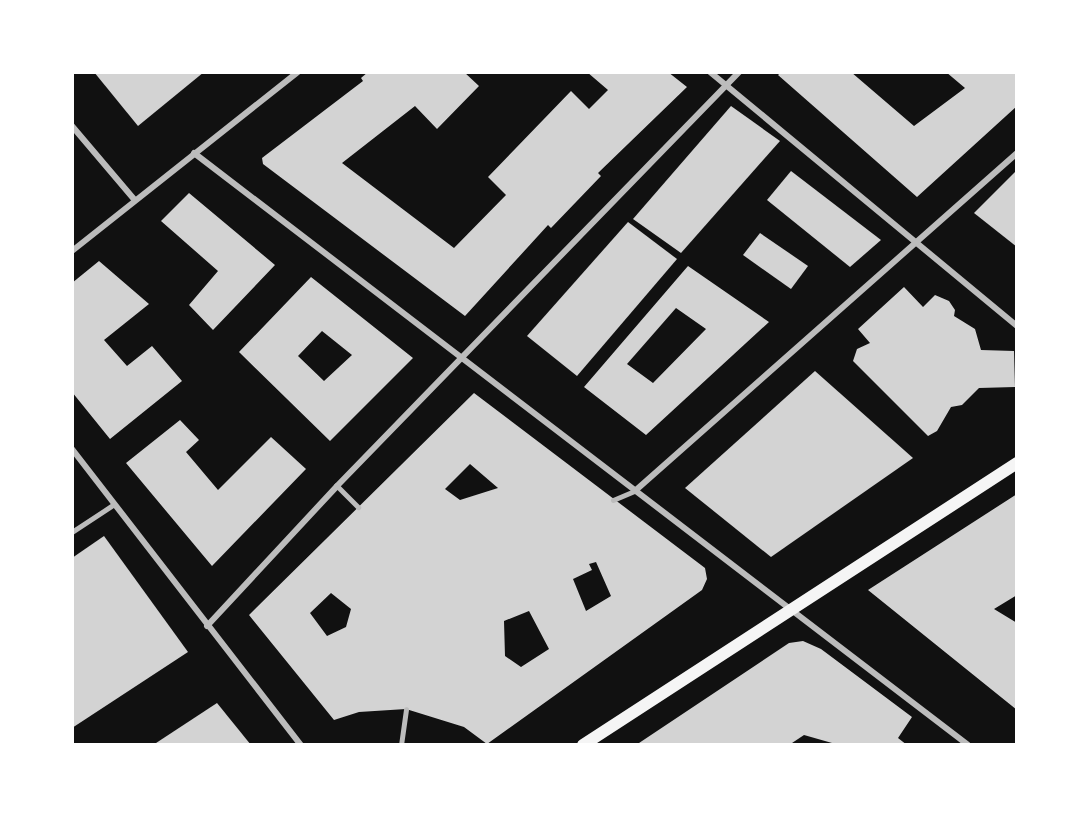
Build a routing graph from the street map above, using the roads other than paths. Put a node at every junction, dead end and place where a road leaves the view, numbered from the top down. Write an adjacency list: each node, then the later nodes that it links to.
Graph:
1 (298, 72): 6 (street)
2 (710, 72): 4 (street)
3 (739, 72): 4 (street)
4 (726, 85): 9 (street); 12 (street)
5 (72, 126): 8 (street)
6 (194, 153): 8 (street); 12 (street)
7 (1017, 153): 9 (street)
8 (134, 199): 10 (street)
9 (917, 242): 11 (street); 16 (street)
10 (72, 251)
11 (1017, 326)
12 (463, 358): 15 (street); 16 (street)
13 (72, 449): 18 (street)
14 (1017, 463): 21 (main road)
15 (337, 486): 19 (street); 22 (street)
16 (636, 490): 17 (street); 21 (street)
17 (613, 500)
18 (113, 505): 20 (lane); 22 (street)
19 (358, 507)
20 (72, 532)
21 (789, 611): 26 (main road); 27 (street)
22 (207, 626): 24 (street)
23 (406, 709): 25 (street)
24 (301, 745)
25 (401, 745)
26 (583, 745)
27 (968, 745)

